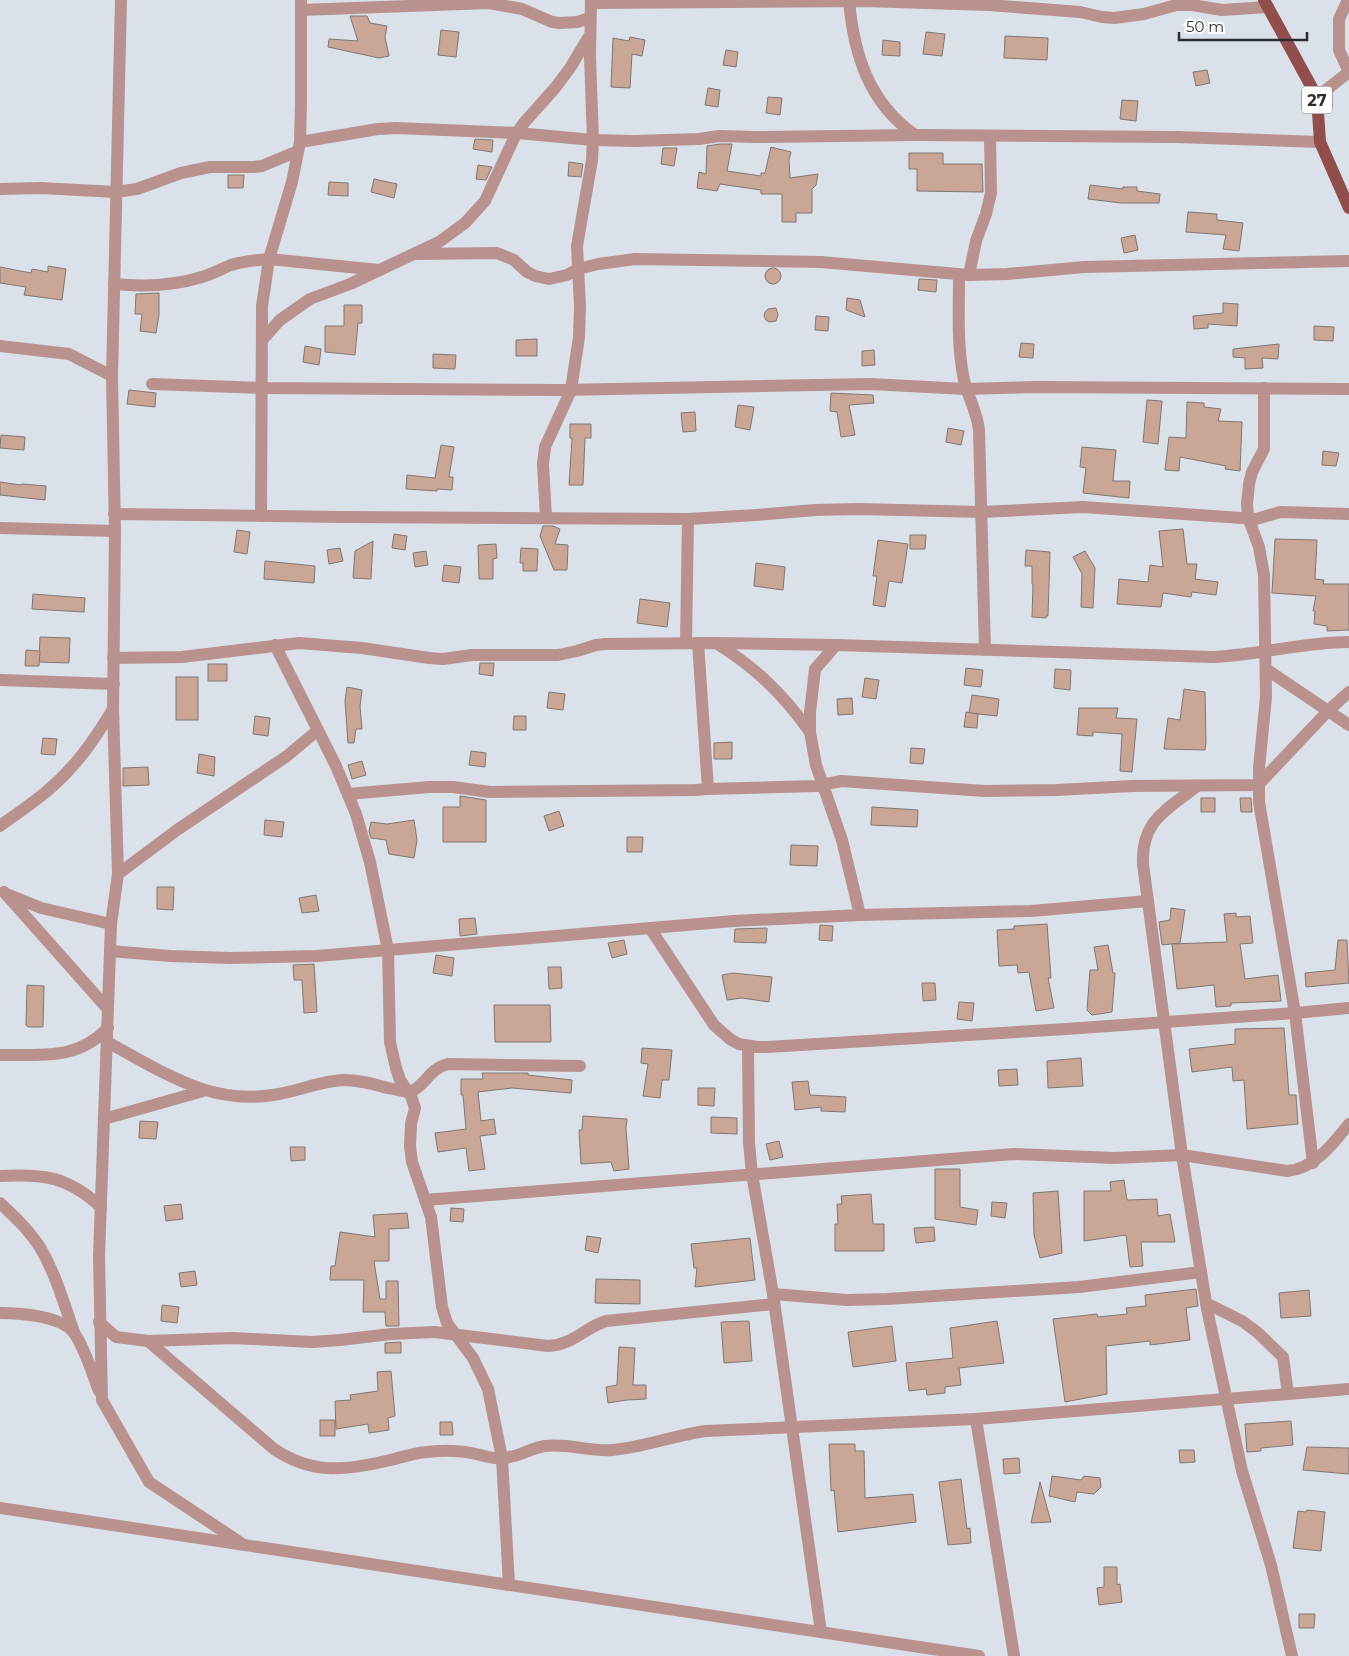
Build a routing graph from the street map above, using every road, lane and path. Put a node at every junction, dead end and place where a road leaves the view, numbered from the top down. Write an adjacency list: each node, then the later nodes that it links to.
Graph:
1 (121, 0): 19 (street)
2 (884, 0): 5 (street); 6 (street)
3 (1348, 0): 10 (street)
4 (591, 1): 5 (street); 8 (street)
5 (849, 1): 13 (street)
6 (1266, 4): 11 (main road, 27)
7 (301, 5): 8 (street); 17 (street)
8 (590, 18): 9 (street)
9 (590, 35): 12 (street); 15 (street)
10 (1349, 72): 11 (street)
11 (1317, 97): 16 (main road, 27)
12 (517, 133): 15 (street); 17 (street); 21 (street)
13 (915, 135): 14 (street); 15 (street)
14 (990, 136): 16 (street); 26 (street)
15 (593, 140): 24 (street)
16 (1320, 142): 20 (main road, 27)
17 (299, 146): 19 (street); 22 (street)
18 (0, 189): 19 (street)
19 (116, 192): 27 (street)
20 (1349, 208)
21 (415, 254): 24 (street); 25 (street)
22 (269, 259): 25 (street); 27 (street); 28 (street)
23 (1349, 261): 26 (street)
24 (578, 269): 26 (street); 36 (street)
25 (380, 270): 28 (street)
26 (964, 275): 35 (street)
27 (114, 284): 30 (street)
28 (263, 339): 32 (street)
29 (0, 346): 30 (street)
30 (112, 376): 38 (street)
31 (152, 384): 32 (street)
32 (262, 388): 36 (street); 40 (street)
33 (1264, 388): 34 (street); 35 (street); 41 (street)
34 (1349, 388)
35 (966, 389): 36 (street); 37 (street)
36 (571, 390): 42 (street)
37 (981, 512): 41 (street); 43 (street); 51 (street)
38 (114, 514): 40 (street); 45 (street)
39 (1349, 514): 41 (street)
40 (261, 516): 42 (street)
41 (1248, 517): 52 (street)
42 (546, 518): 43 (street)
43 (688, 519): 47 (street)
44 (0, 528): 45 (street)
45 (115, 531): 53 (street)
46 (1349, 642): 52 (street)
47 (692, 643): 48 (street); 49 (street); 66 (street)
48 (716, 643): 50 (street); 62 (street)
49 (275, 645): 53 (street); 61 (street)
50 (836, 645): 51 (street); 62 (street)
51 (985, 650): 52 (street)
52 (1266, 652): 54 (street)
53 (113, 658): 56 (street)
54 (1266, 669): 59 (street); 64 (street)
55 (0, 680): 56 (street)
56 (114, 684): 58 (street)
57 (1349, 692): 59 (street)
58 (113, 709): 68 (street); 69 (street)
59 (1329, 710): 60 (street); 64 (street)
60 (1349, 725)
61 (318, 730): 67 (street); 69 (street)
62 (810, 732): 63 (street)
63 (822, 785): 65 (street); 66 (street); 72 (street)
64 (1258, 785): 65 (street); 79 (street)
65 (1197, 786): 71 (street)
66 (708, 788): 67 (street)
67 (348, 794): 75 (street)
68 (0, 826)
69 (118, 874): 73 (street)
70 (2, 891): 73 (street); 77 (street)
71 (1148, 901): 72 (street); 80 (street)
72 (860, 915): 74 (street)
73 (111, 924): 76 (street)
74 (650, 928): 75 (street); 83 (street)
75 (388, 950): 76 (street); 87 (street)
76 (110, 951): 77 (street)
77 (107, 1008): 81 (street)
78 (1349, 1008): 79 (street)
79 (1294, 1014): 80 (street); 91 (street)
80 (1165, 1022): 83 (street); 90 (street)
81 (108, 1028): 82 (street); 84 (street)
82 (107, 1042): 86 (street); 88 (street)
83 (748, 1046): 92 (street)
84 (0, 1055)
85 (580, 1066): 87 (street)
86 (203, 1090): 87 (street); 88 (street)
87 (407, 1092): 94 (street)
88 (104, 1119): 96 (street)
89 (1349, 1124): 91 (street)
90 (1182, 1155): 91 (street); 92 (street); 97 (street)
91 (1313, 1163)
92 (752, 1174): 94 (street); 98 (street)
93 (0, 1176): 96 (street)
94 (425, 1200): 103 (street)
95 (0, 1203): 102 (street)
96 (101, 1207): 101 (street)
97 (1201, 1272): 98 (street); 99 (street)
98 (773, 1299): 103 (street); 110 (street)
99 (1206, 1303): 106 (street); 107 (street)
100 (0, 1313): 102 (street)
101 (99, 1322): 104 (street); 108 (street)
102 (74, 1332): 108 (street)
103 (453, 1333): 104 (street); 111 (street)
104 (148, 1341): 111 (street)
105 (1349, 1389): 106 (street)
106 (1288, 1394): 107 (street)
107 (1226, 1398): 109 (street); 118 (street)
108 (102, 1400): 113 (street)
109 (976, 1420): 110 (street); 117 (street)
110 (792, 1427): 111 (street); 115 (street)
111 (502, 1458): 114 (street)
112 (0, 1508): 113 (street)
113 (241, 1543): 114 (street)
114 (509, 1585): 115 (street)
115 (821, 1632): 116 (street)
116 (979, 1656)
117 (1014, 1656)
118 (1292, 1656)

